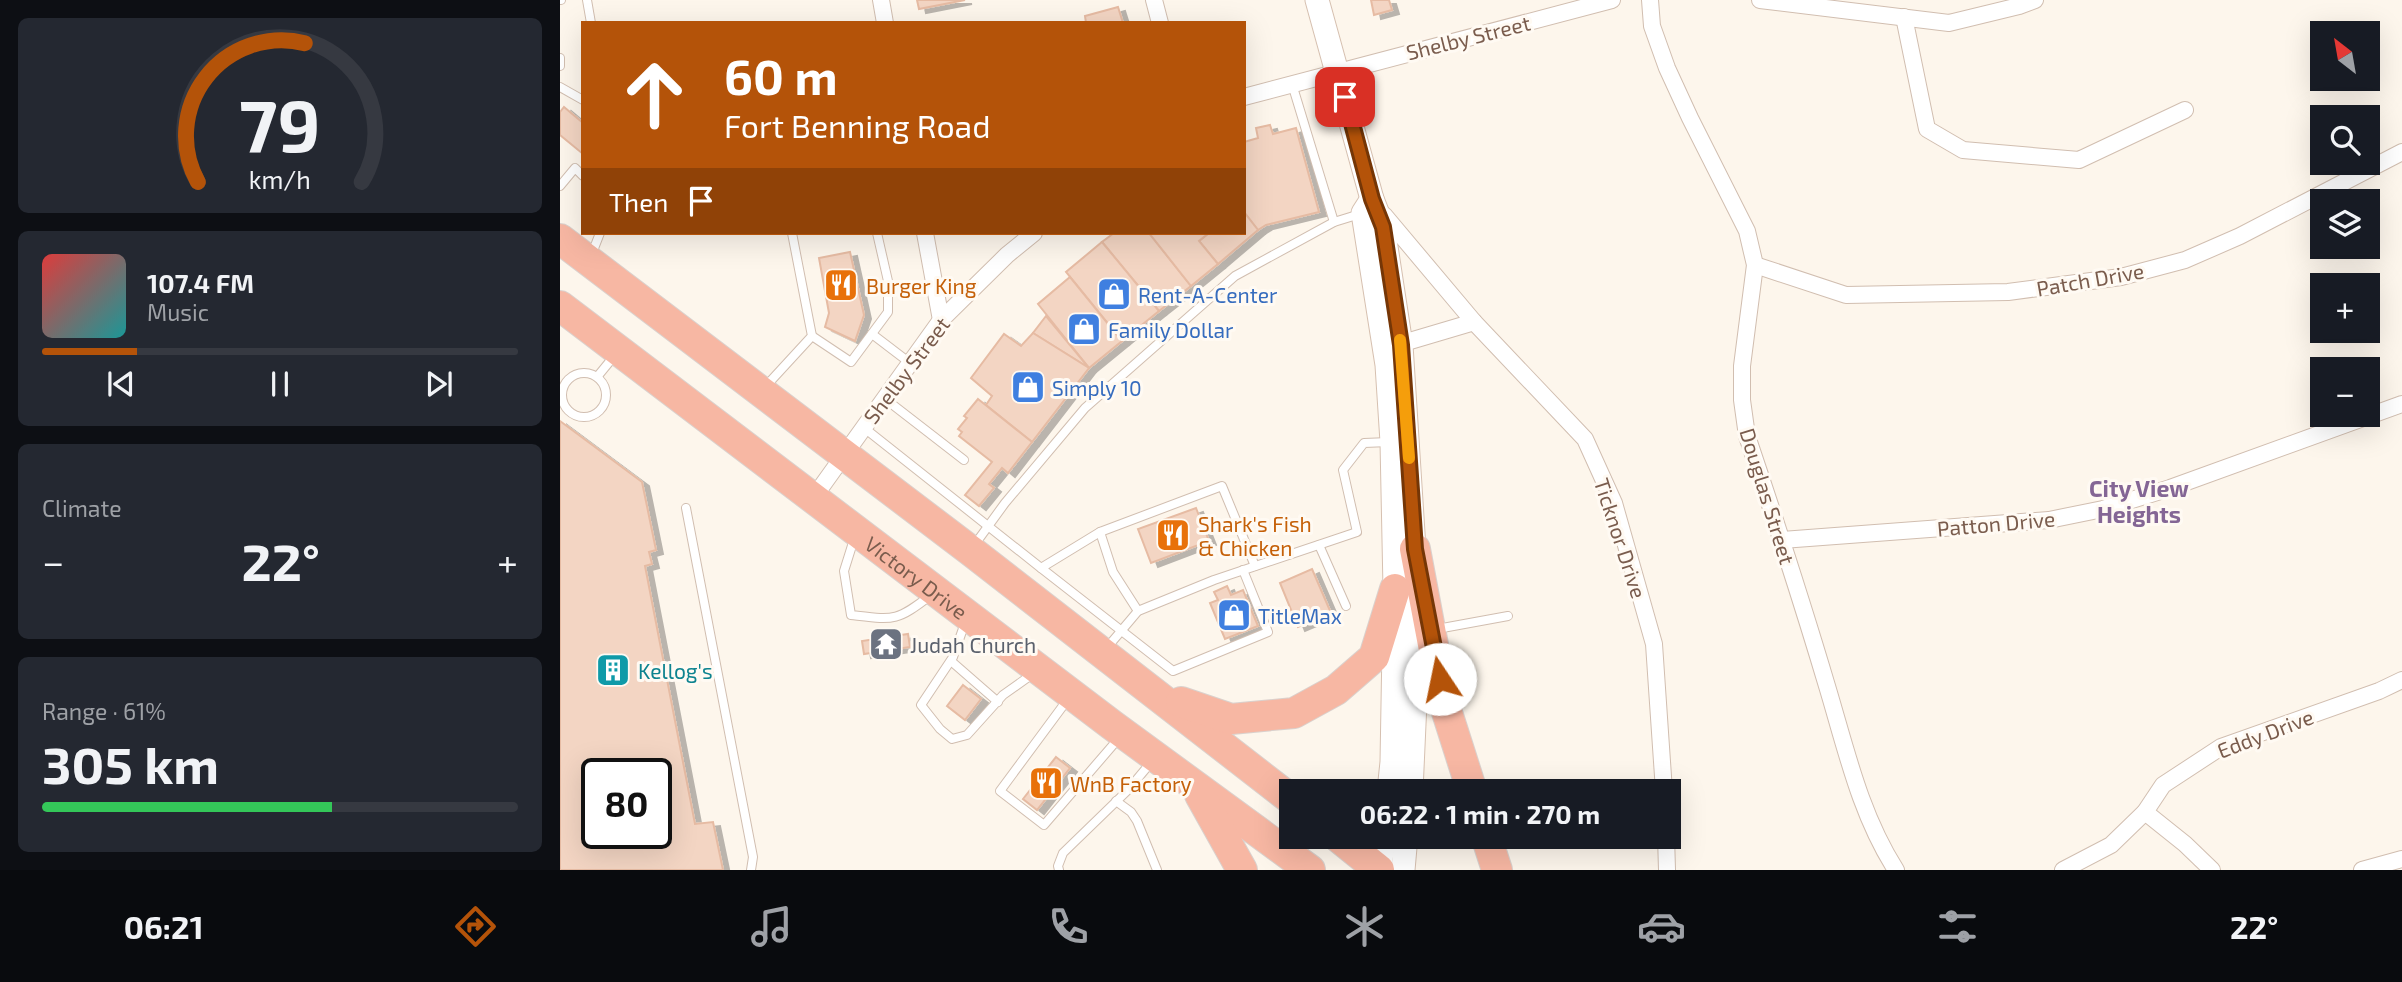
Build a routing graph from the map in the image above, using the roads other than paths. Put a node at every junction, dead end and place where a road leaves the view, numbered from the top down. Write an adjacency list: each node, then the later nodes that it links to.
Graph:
1 (587, 0): 10 (lane)
2 (881, 0): 11 (street)
3 (1154, 0): 12 (street)
4 (1317, 0): 15 (street)
5 (1612, 0): 15 (street, Shelby Street)
6 (1650, 0): 33 (street, Douglas Street)
7 (1760, 0): 9 (street)
8 (2035, 0): 9 (street)
9 (1904, 17): 20 (street)
10 (591, 21)
11 (885, 21)
12 (1159, 21)
13 (560, 58): 14 (lane)
14 (560, 66)
15 (1338, 71): 16 (street, Shelby Street); 24 (street)
16 (1292, 82): 18 (street, Shelby Street); 25 (lane)
17 (560, 87): 19 (lane)
18 (1246, 96)
19 (581, 99)
20 (2185, 110)
21 (2402, 152): 33 (street, Patch Drive)
22 (581, 174): 23 (lane)
23 (560, 186)
24 (1368, 206): 25 (lane); 36 (street, Ticknor Drive); 39 (street)
25 (1334, 222): 52 (lane)
26 (599, 235): 32 (lane)
27 (792, 235): 38 (lane)
28 (877, 235): 37 (lane)
29 (925, 235): 35 (street)
30 (1030, 235): 35 (street, Shelby Street)
31 (560, 239): 32 (highway)
32 (589, 261): 43 (highway)
33 (1755, 265): 55 (street, Douglas Street)
34 (560, 306): 40 (highway, Victory Drive)
35 (941, 320): 41 (street, Shelby Street)
36 (1474, 322): 39 (street); 82 (street, Ticknor Drive)
37 (872, 334): 38 (lane); 41 (lane)
38 (812, 336): 43 (lane)
39 (1392, 346): 47 (street); 57 (street)
40 (618, 350): 42 (lane); 50 (highway, Victory Drive)
41 (910, 363): 44 (street, Shelby Street)
42 (597, 377): 42 (lane)
43 (761, 391): 48 (highway)
44 (884, 398): 46 (street, Shelby Street); 49 (lane)
45 (2402, 404): 55 (street, Patton Drive)
46 (863, 427): 48 (street, Shelby Street); 52 (lane)
47 (1392, 442): 56 (lane); 62 (street)
48 (844, 453): 50 (street, Shelby Street); 58 (highway)
49 (964, 460)
50 (814, 497): 53 (highway, Victory Drive)
51 (686, 508): 93 (lane)
52 (988, 526): 58 (lane); 60 (lane)
53 (856, 530): 63 (highway, Victory Drive); 63 (lane)
54 (1100, 532): 59 (lane); 60 (lane); 65 (lane)
55 (1782, 540): 102 (street, Douglas Street)
56 (1319, 545): 59 (lane); 64 (lane)
57 (1415, 549): 69 (highway); 80 (street)
58 (971, 551): 70 (highway)
59 (1255, 566): 61 (lane)
60 (1041, 568): 68 (lane)
61 (1243, 570): 65 (lane); 68 (lane)
62 (1395, 589): 74 (highway); 79 (street)
63 (937, 591): 66 (highway, Victory Drive)
64 (1346, 606)
65 (1138, 611): 68 (lane)
66 (968, 615): 71 (lane); 72 (highway, Victory Drive)
67 (1508, 616): 69 (lane)
68 (1122, 629): 70 (lane)
69 (1430, 630): 81 (highway)
70 (1102, 652): 74 (highway)
71 (951, 661): 76 (lane); 76 (lane)
72 (1039, 669): 75 (highway, Victory Drive); 76 (lane)
73 (2402, 680): 86 (street, Eddy Drive)
74 (1156, 693): 84 (highway)
75 (1071, 694): 77 (highway, Victory Drive); 77 (lane)
76 (998, 702)
77 (1123, 733): 78 (highway, Victory Drive)
78 (1156, 757): 83 (highway, Victory Drive); 85 (lane)
79 (1390, 779)
80 (1412, 779)
81 (1468, 779)
82 (1663, 779)
83 (1195, 785): 96 (highway); 97 (highway, Victory Drive)
84 (1279, 790)
85 (1116, 801): 94 (lane); 95 (lane)
86 (2145, 812): 103 (street, Eddy Drive); 104 (street)
87 (1353, 849): 98 (highway)
88 (1383, 849): 98 (street)
89 (1405, 849): 99 (street)
90 (1490, 849): 100 (highway)
91 (1666, 849): 101 (street)
92 (2402, 859): 105 (street)
93 (751, 870)
94 (1059, 870)
95 (1157, 870)
96 (1242, 870)
97 (1310, 870)
98 (1379, 870)
99 (1403, 870)
100 (1497, 870)
101 (1667, 870)
102 (1896, 870)
103 (2063, 870)
104 (2212, 870)
105 (2362, 870)

